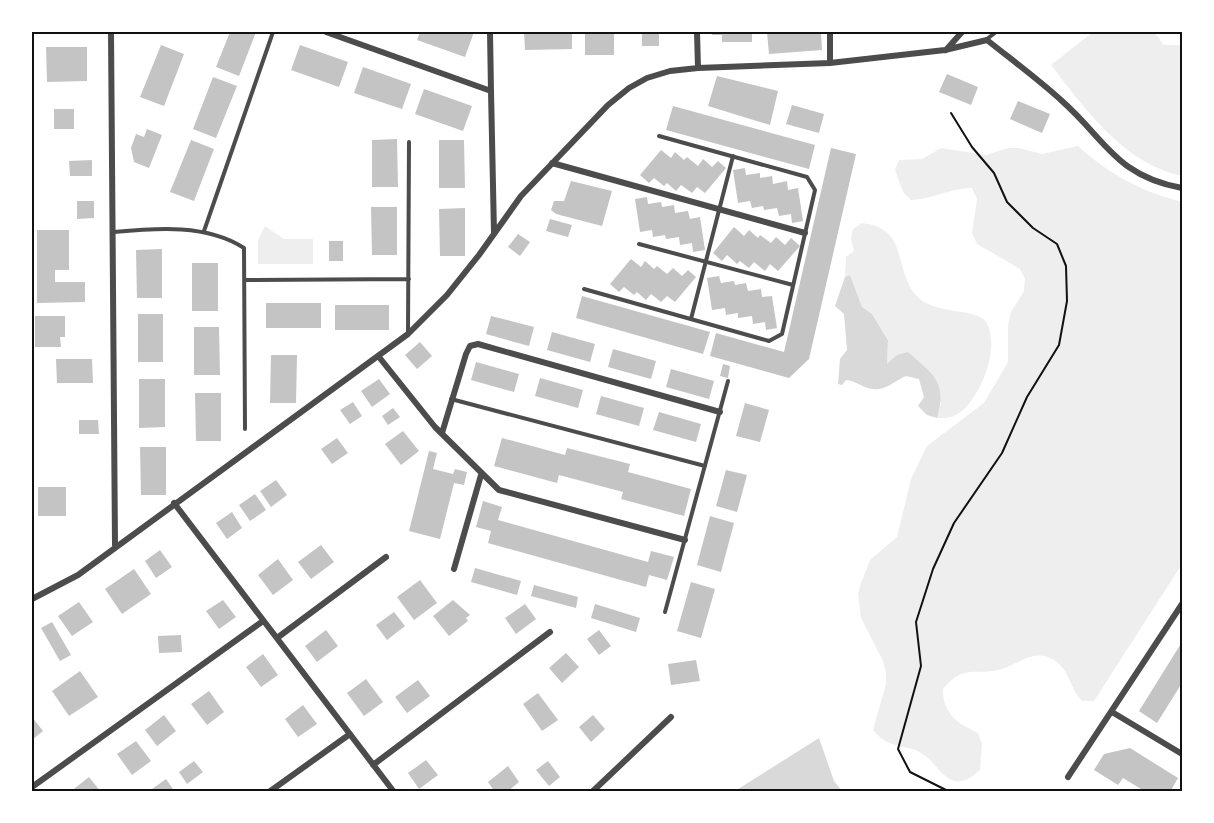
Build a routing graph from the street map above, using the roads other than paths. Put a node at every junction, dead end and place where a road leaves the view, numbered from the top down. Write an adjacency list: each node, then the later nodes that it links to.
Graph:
1 (111, 32): 21 (street)
2 (273, 32): 20 (lane)
3 (326, 32): 13 (street)
4 (490, 32): 13 (street)
5 (697, 32): 12 (street)
6 (830, 32): 11 (street)
7 (962, 32): 10 (street)
8 (996, 32): 9 (lane)
9 (987, 40): 10 (street); 18 (street)
10 (945, 50): 11 (street)
11 (830, 63): 12 (street)
12 (698, 68): 17 (street)
13 (491, 91): 23 (street)
14 (659, 136): 16 (lane)
15 (409, 142): 26 (lane)
16 (733, 156): 19 (lane); 22 (lane)
17 (552, 163): 19 (street); 23 (street)
18 (1182, 188)
19 (719, 209): 22 (street); 25 (lane)
20 (204, 231): 21 (lane); 27 (lane)
21 (114, 232): 42 (street)
22 (805, 233): 28 (lane)
23 (494, 234): 31 (street)
24 (639, 244): 25 (lane)
25 (706, 262): 28 (lane); 30 (lane)
26 (409, 279): 27 (lane); 31 (lane)
27 (245, 280): 36 (lane)
28 (793, 285): 30 (lane)
29 (584, 289): 30 (lane)
30 (691, 320)
31 (408, 334): 32 (street)
32 (379, 357): 37 (street); 40 (street)
33 (728, 381): 35 (lane)
34 (450, 399): 35 (street); 37 (street); 38 (lane)
35 (720, 412): 38 (lane)
36 (245, 429)
37 (442, 433): 39 (street)
38 (705, 466): 41 (lane)
39 (481, 475): 41 (street); 44 (street)
40 (174, 502): 42 (street); 48 (street)
41 (685, 540): 47 (lane)
42 (115, 545): 45 (street)
43 (386, 557): 50 (street)
44 (454, 569)
45 (32, 599)
46 (1182, 604): 51 (street)
47 (666, 612)
48 (263, 621): 50 (street); 57 (street)
49 (550, 632): 55 (street)
50 (277, 638): 53 (street)
51 (1112, 712): 54 (street); 56 (street)
52 (671, 717): 60 (street)
53 (350, 734): 55 (street); 58 (street)
54 (1182, 754)
55 (374, 765): 59 (street)
56 (1068, 777)
57 (32, 787)
58 (269, 792)
59 (394, 792)
60 (592, 792)

